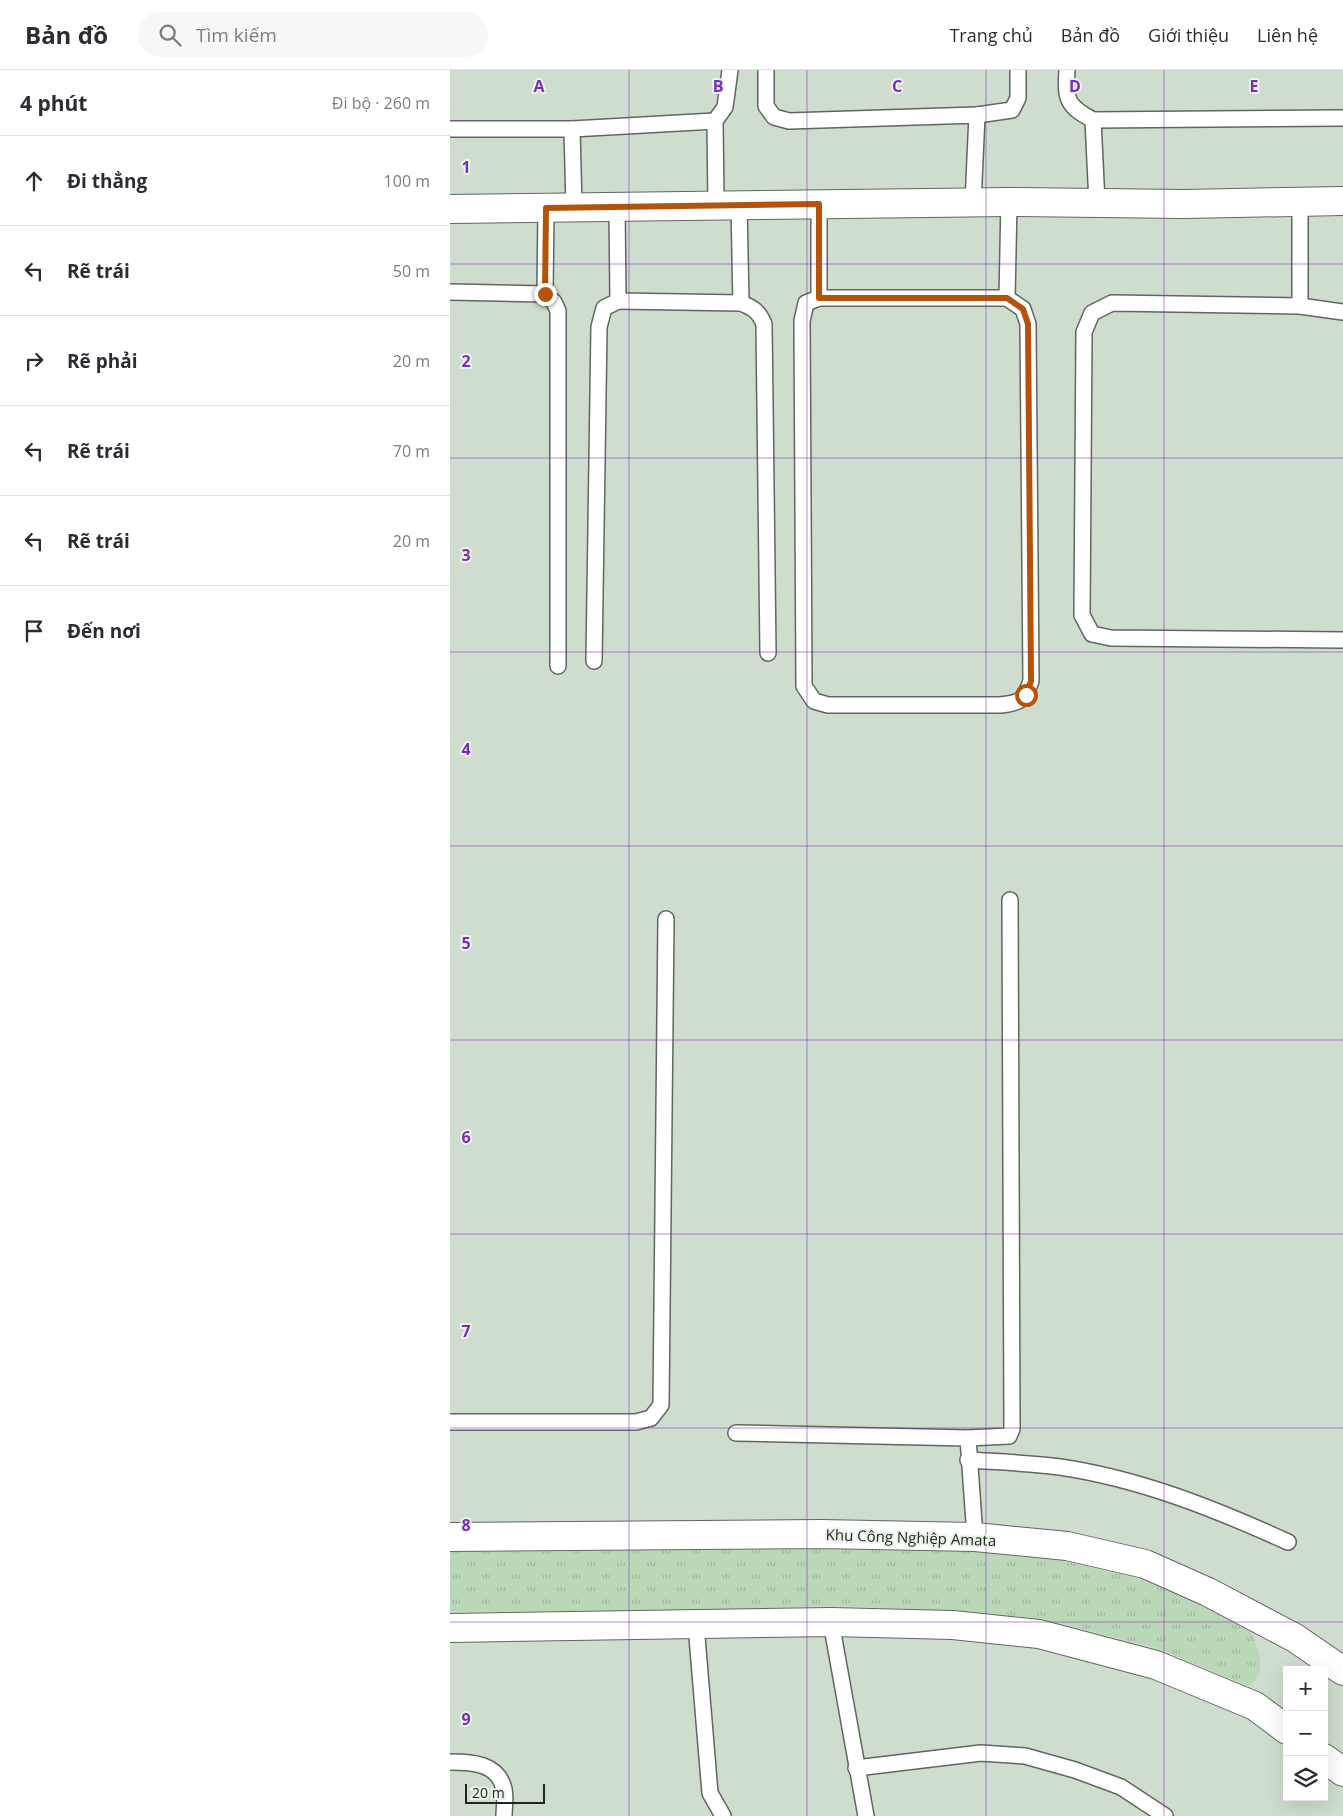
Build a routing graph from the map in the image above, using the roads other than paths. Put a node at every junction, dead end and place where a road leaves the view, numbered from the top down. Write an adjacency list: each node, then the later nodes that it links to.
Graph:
1 (730, 70): 8 (lane)
2 (766, 70): 5 (lane)
3 (1018, 70): 5 (lane)
4 (1067, 70): 7 (lane)
5 (977, 115): 14 (lane)
6 (1343, 118): 7 (lane)
7 (1093, 120): 15 (lane)
8 (715, 121): 10 (lane); 17 (lane)
9 (450, 129): 10 (lane)
10 (572, 129): 19 (lane)
11 (1343, 201): 13 (street)
12 (1009, 202): 14 (street); 15 (street); 25 (lane)
13 (1300, 202): 15 (street); 28 (lane)
14 (973, 203): 16 (street)
15 (1097, 203)
16 (819, 204): 17 (street); 24 (lane)
17 (728, 205): 18 (street); 27 (lane)
18 (617, 206): 19 (street); 26 (lane)
19 (574, 207): 20 (street)
20 (546, 208): 21 (street); 23 (lane)
21 (450, 209)
22 (450, 292): 23 (lane)
23 (545, 294): 33 (lane)
24 (819, 298): 25 (lane); 25 (lane)
25 (1007, 298)
26 (618, 301): 27 (lane); 32 (lane)
27 (741, 303): 31 (lane)
28 (1300, 306): 29 (lane); 30 (lane)
29 (1343, 312)
30 (1343, 640)
31 (768, 653)
32 (594, 661)
33 (558, 666)
34 (1010, 900): 38 (lane)
35 (666, 919): 36 (lane)
36 (450, 1422)
37 (736, 1433): 38 (lane)
38 (968, 1438): 39 (lane)
39 (968, 1460): 41 (lane); 42 (lane)
40 (450, 1537): 41 (street, Khu Công Nghiệp Amata)
41 (976, 1537): 46 (street, Khu Công Nghiệp Amata)
42 (1288, 1542)
43 (831, 1622): 44 (street); 47 (street); 50 (lane)
44 (696, 1625): 45 (street); 53 (lane)
45 (450, 1628)
46 (1343, 1671)
47 (1283, 1727)
48 (1328, 1761): 51 (street)
49 (450, 1762): 52 (lane)
50 (856, 1768): 54 (lane); 55 (lane)
51 (1343, 1772)
52 (504, 1816)
53 (723, 1816)
54 (866, 1816)
55 (1165, 1816)

